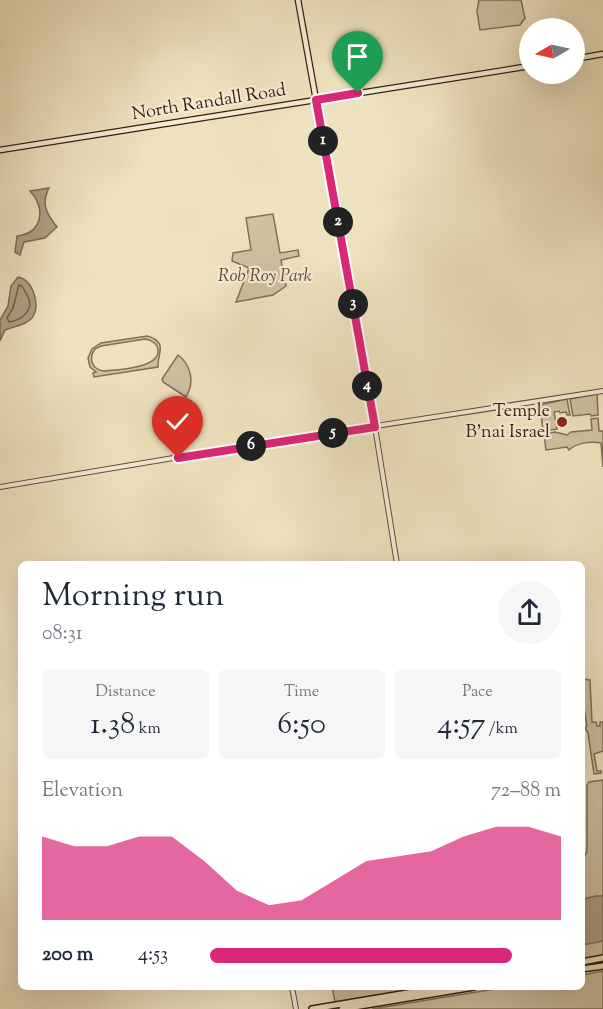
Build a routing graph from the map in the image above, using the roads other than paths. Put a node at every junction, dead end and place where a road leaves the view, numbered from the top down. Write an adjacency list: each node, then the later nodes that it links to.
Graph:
1 (298, 0): 5 (main road)
2 (603, 54): 3 (main road)
3 (585, 57)
4 (519, 68): 5 (main road, North Randall Road)
5 (316, 100): 6 (main road, North Randall Road); 8 (street)
6 (0, 150)
7 (603, 391): 8 (street)
8 (375, 427): 9 (street); 10 (street)
9 (0, 487)
10 (397, 561)
11 (603, 958): 12 (main road)
12 (585, 961)
13 (603, 966): 14 (main road)
14 (585, 969)
15 (293, 990): 18 (street)
16 (425, 990): 19 (main road)
17 (456, 990): 20 (main road)
18 (296, 1009)
19 (312, 1009)
20 (342, 1009)

